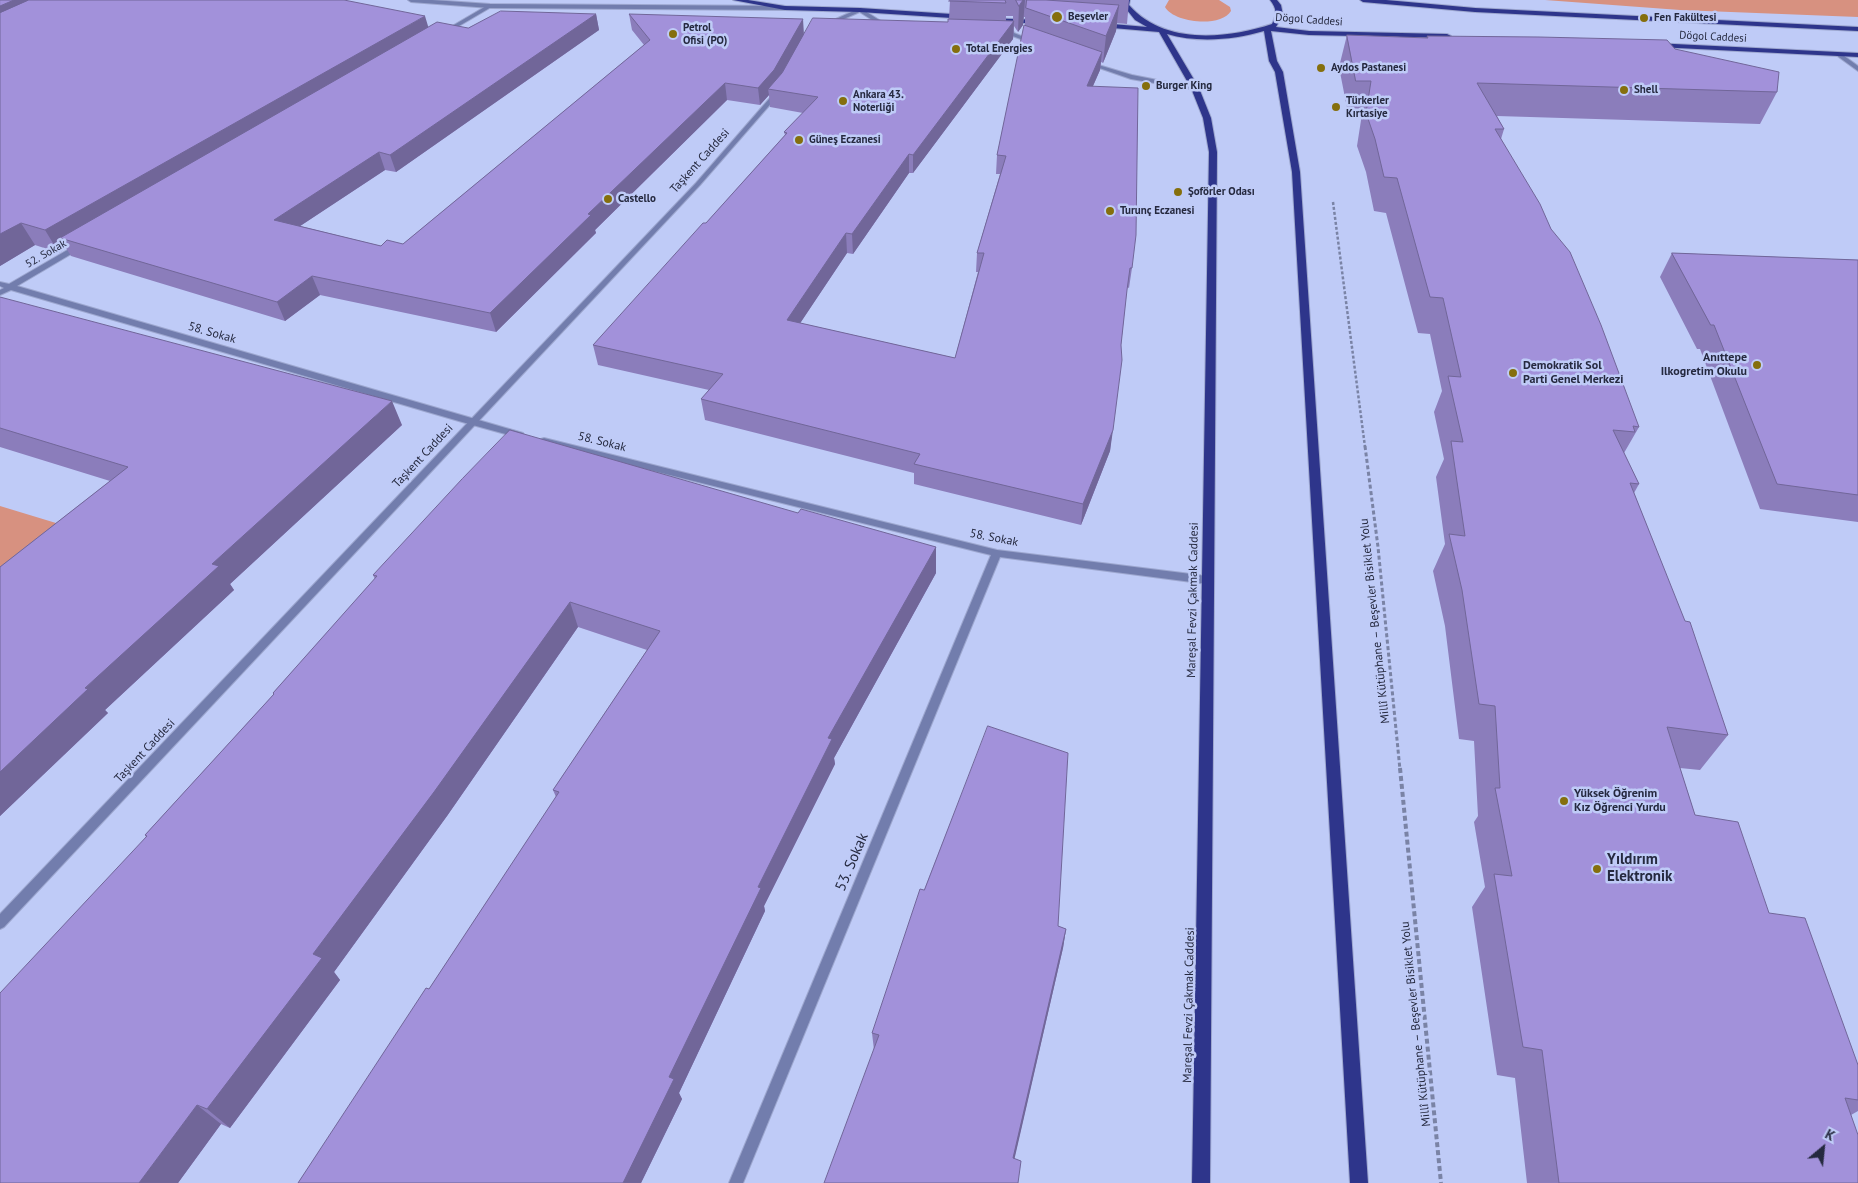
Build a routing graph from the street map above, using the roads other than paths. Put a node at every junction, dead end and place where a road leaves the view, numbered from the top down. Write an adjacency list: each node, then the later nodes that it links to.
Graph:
1 (411, 0): 6 (street)
2 (736, 0): 7 (main road)
3 (1127, 0): 15 (main road)
4 (1273, 0): 12 (main road)
5 (1363, 0): 16 (main road, Dögol Caddesi)
6 (490, 6): 7 (street); 19 (street)
7 (785, 8): 8 (main road)
8 (860, 10): 9 (main road); 13 (street); 14 (street)
9 (1006, 20): 10 (main road); 18 (street)
10 (1054, 22)
11 (1093, 24): 15 (main road)
12 (1267, 28): 15 (main road); 20 (main road, Dögol Caddesi); 41 (main road)
13 (817, 29)
14 (891, 30)
15 (1161, 30): 28 (main road, Mareşal Fevzi Çakmak Caddesi)
16 (1858, 30)
17 (1002, 34): 18 (street)
18 (1012, 34): 21 (street)
19 (438, 36)
20 (1453, 37)
21 (1039, 44)
22 (1646, 44): 23 (main road, Dögol Caddesi)
23 (1838, 54): 24 (main road, Dögol Caddesi); 26 (street)
24 (1858, 54)
25 (1076, 58): 28 (street)
26 (1858, 69)
27 (784, 81): 33 (street, Taşkent Caddesi)
28 (1195, 88): 37 (main road, Mareşal Fevzi Çakmak Caddesi)
29 (87, 242): 31 (street, 52. Sokak)
30 (0, 284): 31 (street, 58. Sokak)
31 (10, 287): 32 (street, 52. Sokak); 33 (street, 58. Sokak)
32 (0, 293)
33 (472, 422): 34 (street, 58. Sokak); 38 (street, Taşkent Caddesi)
34 (529, 437)
35 (539, 439): 36 (street, 58. Sokak)
36 (997, 553): 37 (street, 58. Sokak); 39 (street, 53. Sokak)
37 (1207, 580): 40 (main road, Mareşal Fevzi Çakmak Caddesi)
38 (0, 923)
39 (736, 1183)
40 (1201, 1183)
41 (1359, 1183)

